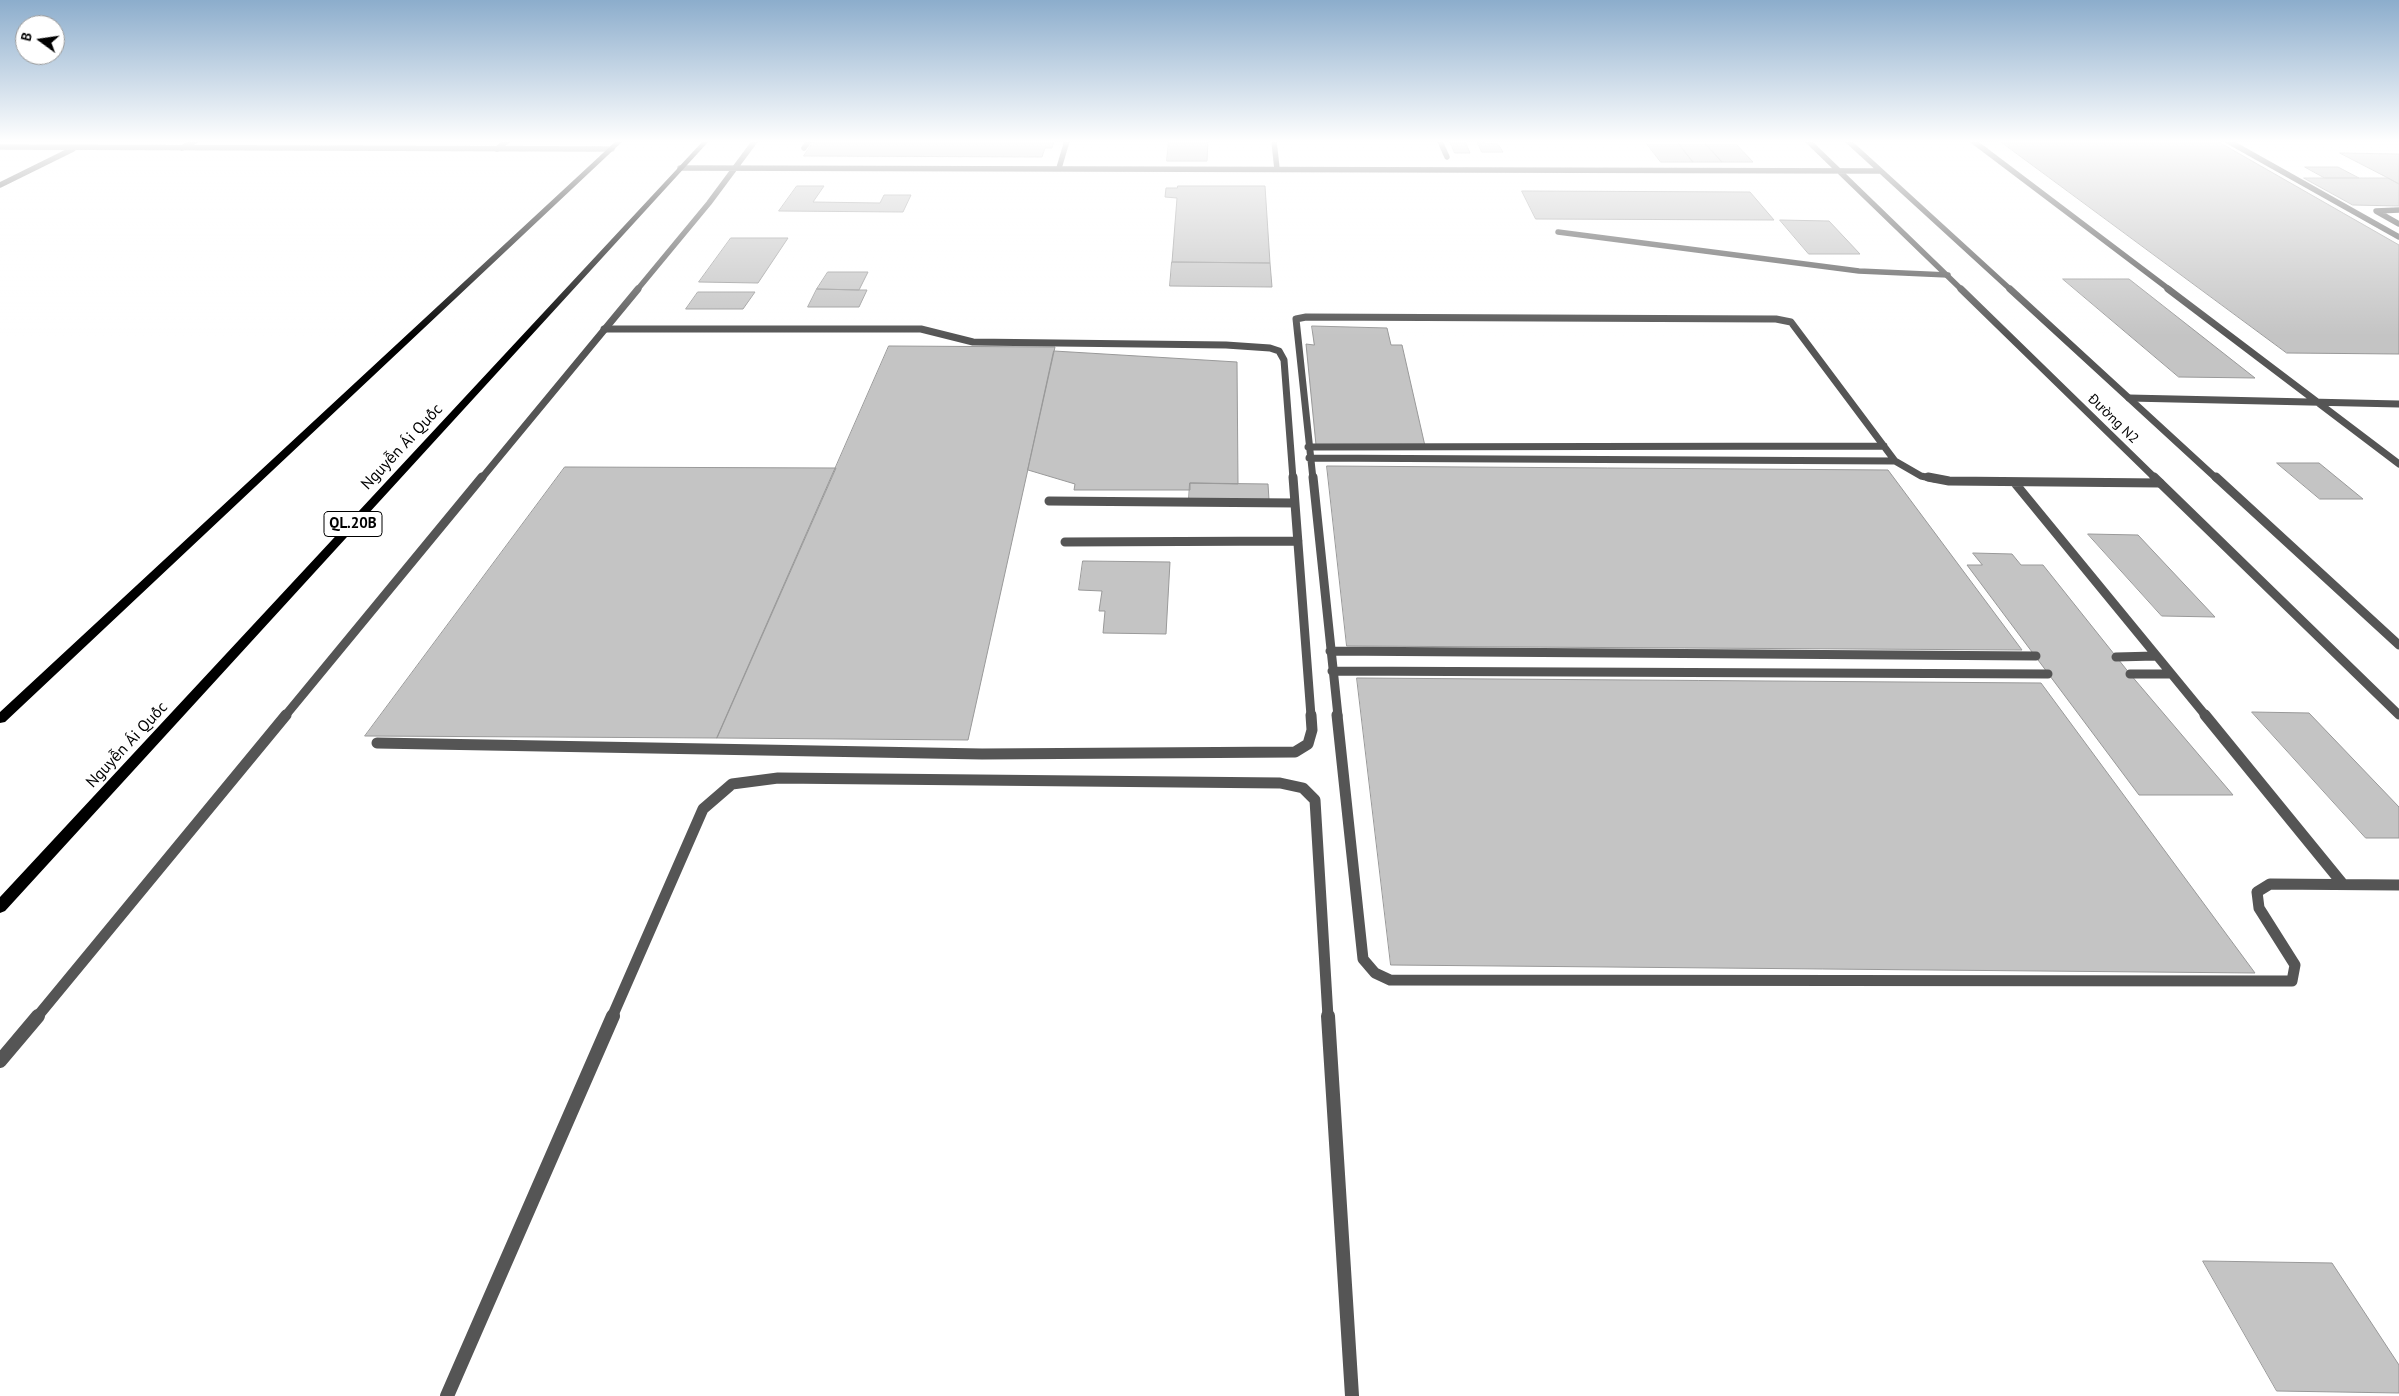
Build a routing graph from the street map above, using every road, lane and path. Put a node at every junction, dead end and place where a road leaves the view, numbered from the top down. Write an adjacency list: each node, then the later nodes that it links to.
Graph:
1 (551, 206): 44 (main road)
2 (645, 206): 48 (main road, Nguyễn Ái Quốc / QL.20B)
3 (706, 206): 13 (street)
4 (1876, 206): 12 (street, Đường N2)
5 (1919, 206): 14 (street, Đường N2)
6 (2059, 206): 15 (street)
7 (2344, 206): 11 (street)
8 (2399, 210): 9 (street)
9 (2399, 224)
10 (1558, 232): 12 (street)
11 (2399, 237)
12 (1948, 276): 27 (street, Đường N2)
13 (604, 329): 29 (street); 49 (street)
14 (2129, 398): 15 (street); 32 (street, Đường N2)
15 (2317, 402): 16 (street); 25 (street)
16 (2399, 404)
17 (1452, 446): 18 (street); 20 (street); 22 (street)
18 (1619, 446): 19 (street); 23 (street)
19 (1884, 446): 20 (street); 24 (street)
20 (1308, 447): 21 (street)
21 (1309, 458): 22 (street); 33 (street)
22 (1456, 459): 23 (street)
23 (1627, 460): 24 (street)
24 (1895, 461): 26 (street)
25 (2399, 464)
26 (2014, 482): 27 (street); 36 (street)
27 (2160, 483): 43 (street, Đường N2)
28 (1049, 501): 29 (street)
29 (1295, 503): 30 (street)
30 (1298, 541): 31 (street); 45 (street)
31 (1065, 542)
32 (2399, 645)
33 (1330, 650): 34 (street); 38 (street)
34 (1723, 653): 35 (street); 39 (street)
35 (2036, 656)
36 (2155, 656): 37 (street); 42 (street)
37 (2116, 657)
38 (1332, 671): 39 (street); 46 (street)
39 (1734, 673): 40 (street)
40 (2048, 674)
41 (2130, 674): 42 (street)
42 (2170, 674): 46 (street)
43 (2399, 715)
44 (0, 719)
45 (377, 743)
46 (2342, 883): 47 (street)
47 (2399, 885)
48 (0, 907)
49 (0, 1061)
50 (447, 1396): 51 (street)
51 (1352, 1396)

